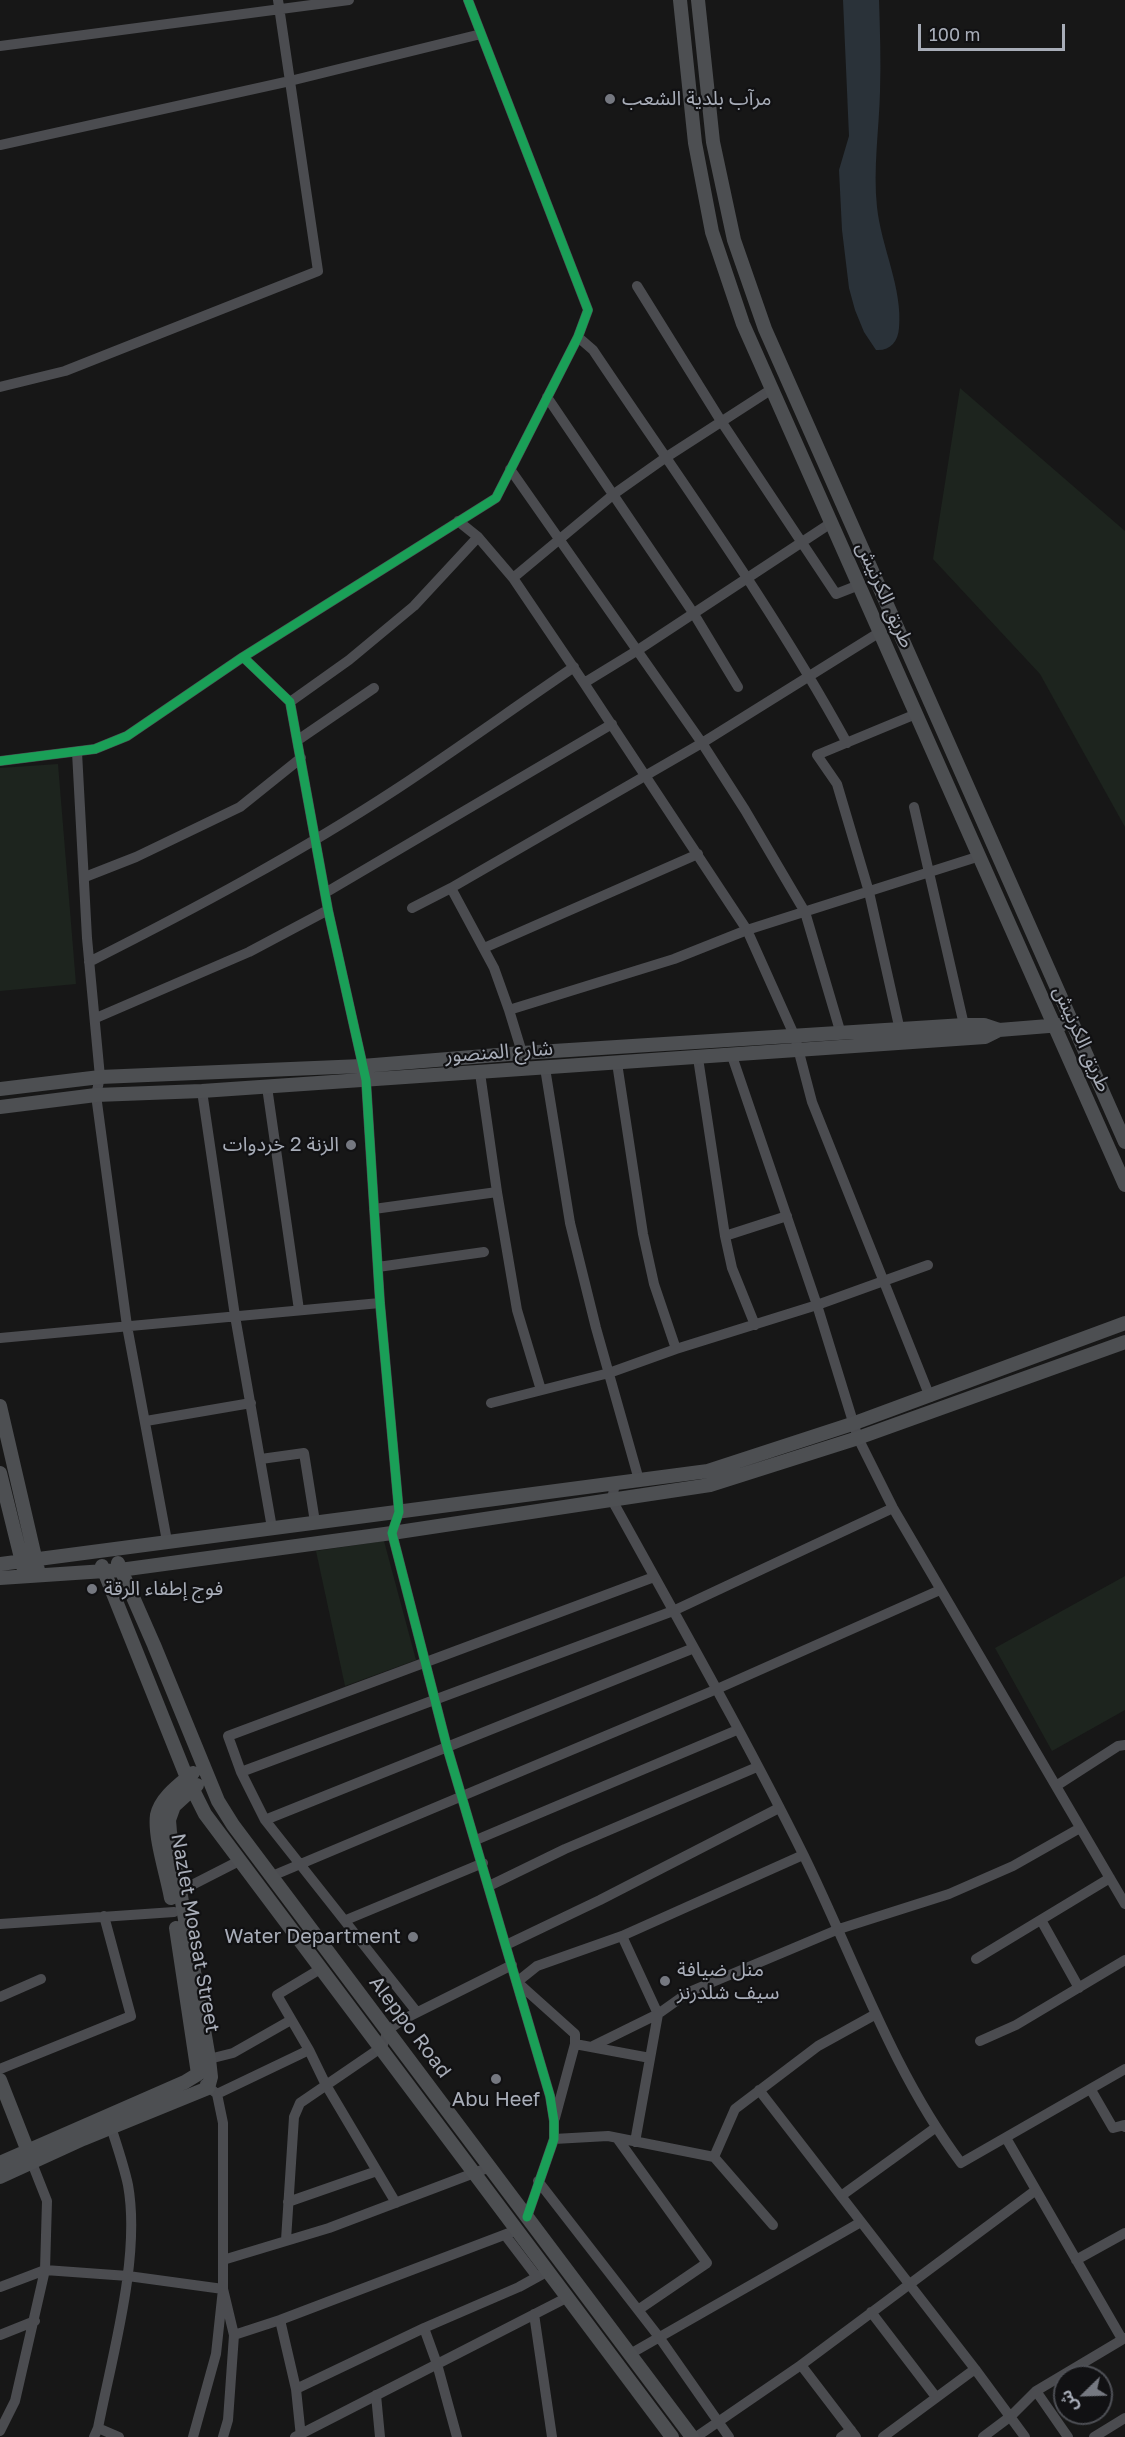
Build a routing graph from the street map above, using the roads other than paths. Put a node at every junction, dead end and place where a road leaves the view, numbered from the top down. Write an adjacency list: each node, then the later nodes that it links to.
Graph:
1 (349, 0): 5 (street)
2 (468, 0): 6 (street)
3 (680, 0): 13 (main road, طريق الكرنيش)
4 (698, 0): 63 (main road, طريق الكرنيش)
5 (279, 5): 7 (street); 8 (street)
6 (481, 34): 8 (street); 11 (street)
7 (0, 46)
8 (290, 81): 9 (street); 12 (street)
9 (0, 145)
10 (637, 286): 15 (street)
11 (578, 338): 14 (street); 16 (street)
12 (0, 387)
13 (772, 389): 15 (street); 20 (main road, طريق الكرنيش)
14 (547, 397): 17 (street); 18 (street)
15 (721, 421): 16 (street); 23 (street)
16 (665, 458): 18 (street); 25 (street)
17 (510, 469): 19 (street); 22 (street)
18 (614, 494): 22 (street); 27 (street)
19 (458, 521): 21 (street); 30 (street)
20 (831, 523): 23 (street); 26 (main road, طريق الكرنيش)
21 (478, 537): 24 (street); 36 (street)
22 (559, 539): 24 (street); 29 (street)
23 (801, 543): 25 (street); 26 (street)
24 (513, 578): 31 (street)
25 (747, 579): 27 (street); 32 (street)
26 (859, 585): 28 (main road, طريق الكرنيش)
27 (694, 614): 29 (street); 35 (street)
28 (880, 632): 32 (street); 37 (main road, طريق الكرنيش)
29 (638, 650): 33 (street); 40 (street)
30 (243, 657): 36 (street); 42 (street)
31 (574, 666): 33 (street); 47 (street)
32 (809, 675): 40 (street); 41 (street)
33 (585, 682): 38 (street)
34 (374, 687): 39 (street)
35 (738, 687)
36 (290, 702): 39 (street)
37 (916, 714): 41 (street); 49 (main road, طريق الكرنيش)
38 (612, 724): 45 (street); 54 (street)
39 (298, 740): 43 (street)
40 (702, 743): 45 (street); 57 (street)
41 (847, 743): 53 (street)
42 (76, 752): 44 (street); 51 (street)
43 (301, 758): 47 (street); 51 (street)
44 (0, 760)
45 (646, 775): 48 (street); 52 (street)
46 (914, 807): 50 (street)
47 (316, 838): 54 (street); 60 (street)
48 (699, 854): 58 (street); 59 (street)
49 (980, 856): 50 (street); 65 (main road, طريق الكرنيش)
50 (929, 873): 53 (street); 64 (street)
51 (85, 877): 60 (street)
52 (451, 888): 55 (street); 59 (street)
53 (869, 892): 57 (street); 68 (street)
54 (325, 893): 56 (street)
55 (412, 908)
56 (328, 910): 62 (street); 74 (street)
57 (805, 912): 58 (street); 67 (street)
58 (747, 930): 61 (street); 69 (street)
59 (484, 948): 61 (street)
60 (89, 962): 62 (street)
61 (509, 1010): 70 (street)
62 (96, 1018): 78 (street)
63 (1071, 1023): 65 (main road, شارع المنصور); 84 (main road, طريق الكرنيش)
64 (964, 1025): 66 (main road, شارع المنصور); 68 (main road, شارع المنصور)
65 (1055, 1027): 66 (main road, شارع المنصور); 85 (main road, طريق الكرنيش)
66 (999, 1030): 68 (main road, شارع المنصور)
67 (842, 1034): 68 (main road, شارع المنصور); 69 (main road, شارع المنصور)
68 (901, 1037): 69 (main road, شارع المنصور)
69 (796, 1044): 70 (main road, شارع المنصور); 71 (main road, شارع المنصور); 96 (street)
70 (522, 1053): 74 (main road, شارع المنصور); 76 (street)
71 (732, 1056): 72 (main road, شارع المنصور); 91 (street)
72 (698, 1058): 73 (main road, شارع المنصور); 92 (street)
73 (617, 1063): 75 (main road, شارع المنصور); 106 (street)
74 (362, 1066): 78 (main road, شارع المنصور); 79 (street)
75 (545, 1068): 76 (main road, شارع المنصور); 107 (street)
76 (527, 1069): 77 (main road, شارع المنصور)
77 (480, 1073): 79 (main road, شارع المنصور); 89 (street)
78 (100, 1077): 81 (main road, شارع المنصور); 83 (street)
79 (366, 1080): 80 (main road, شارع المنصور); 90 (street)
80 (267, 1087): 82 (main road, شارع المنصور); 99 (street)
81 (0, 1089)
82 (202, 1092): 83 (main road, شارع المنصور); 100 (street)
83 (96, 1095): 86 (main road, شارع المنصور); 103 (street)
84 (1106, 1098): 85 (main road); 87 (main road, طريق الكرنيش)
85 (1089, 1103): 88 (main road, طريق الكرنيش)
86 (0, 1107)
87 (1125, 1142)
88 (1125, 1185)
89 (496, 1192): 90 (street); 108 (street)
90 (374, 1209): 95 (street)
91 (787, 1216): 92 (street); 98 (street)
92 (725, 1236): 102 (street)
93 (484, 1252): 95 (street)
94 (928, 1265): 96 (street)
95 (378, 1268): 97 (street)
96 (883, 1281): 98 (street); 109 (street)
97 (380, 1303): 99 (street); 122 (street)
98 (817, 1305): 102 (street); 114 (street)
99 (299, 1310): 100 (street)
100 (235, 1316): 103 (street); 110 (street)
101 (1125, 1323): 109 (main road)
102 (755, 1325): 106 (street)
103 (127, 1326): 104 (street); 113 (street)
104 (0, 1338)
105 (1125, 1342): 115 (main road)
106 (676, 1349): 107 (street)
107 (609, 1373): 108 (street); 118 (street)
108 (541, 1390): 111 (street)
109 (930, 1397): 114 (main road)
110 (251, 1402): 113 (street); 116 (street)
111 (491, 1403)
112 (0, 1406): 130 (main road)
113 (146, 1421): 126 (street)
114 (852, 1424): 115 (street); 118 (main road)
115 (858, 1438): 120 (main road); 121 (street)
116 (261, 1459): 123 (street); 124 (street)
117 (0, 1473): 130 (main road)
118 (639, 1480): 119 (main road)
119 (615, 1483): 120 (street); 122 (main road)
120 (612, 1500): 125 (main road); 133 (street)
121 (893, 1508): 135 (street); 136 (street)
122 (399, 1512): 123 (main road); 125 (street)
123 (315, 1522): 124 (main road)
124 (272, 1528): 126 (main road)
125 (392, 1533): 131 (main road); 138 (street)
126 (167, 1541): 127 (main road)
127 (113, 1550): 128 (main road); 131 (main road, Aleppo Road)
128 (97, 1552): 130 (main road); 132 (main road, Aleppo Road)
129 (0, 1564): 130 (main road)
130 (30, 1569): 132 (main road); 134 (main road)
131 (120, 1570): 132 (main road); 145 (main road, Aleppo Road)
132 (103, 1571): 147 (main road, Aleppo Road)
133 (654, 1576): 136 (street); 138 (street)
134 (0, 1578)
135 (940, 1590): 139 (street); 148 (street)
136 (673, 1611): 137 (street); 140 (street)
137 (694, 1648): 139 (street); 143 (street)
138 (425, 1662): 140 (street); 146 (street)
139 (717, 1689): 141 (street); 149 (street)
140 (436, 1700): 143 (street); 146 (street)
141 (737, 1730): 144 (street); 153 (street)
142 (1125, 1745): 148 (street)
143 (447, 1747): 149 (street); 151 (street)
144 (757, 1767): 150 (street); 160 (street)
145 (206, 1770): 147 (main road, Nazlet Moasat Street); 158 (main road, Aleppo Road)
146 (241, 1772): 151 (street)
147 (190, 1783): 155 (main road, Aleppo Road); 161 (main road, Nazlet Moasat Street); 163 (main road, Nazlet Moasat Street)
148 (1056, 1786): 152 (street)
149 (463, 1794): 153 (street); 157 (street)
150 (779, 1808): 154 (street); 170 (street)
151 (265, 1820): 157 (street)
152 (1080, 1828): 159 (street); 168 (street)
153 (476, 1840): 156 (street)
154 (803, 1855): 168 (street); 169 (street)
155 (241, 1860): 161 (street); 174 (main road, Aleppo Road)
156 (483, 1863): 160 (street); 165 (street)
157 (300, 1864): 158 (street); 165 (street)
158 (272, 1876): 183 (main road, Aleppo Road)
159 (1110, 1878): 162 (street); 166 (street)
160 (489, 1886): 170 (street)
161 (178, 1888): 190 (main road, Nazlet Moasat Street)
162 (1125, 1904)
163 (174, 1912): 164 (street); 193 (main road, Nazlet Moasat Street)
164 (104, 1916): 167 (street); 191 (street)
165 (346, 1920): 179 (street)
166 (1041, 1920): 171 (street); 177 (street)
167 (0, 1924)
168 (839, 1929): 180 (street); 181 (street)
169 (622, 1936): 176 (street); 180 (street)
170 (506, 1945): 173 (street)
171 (976, 1959)
172 (1125, 1959): 177 (street)
173 (512, 1965): 176 (street); 179 (street)
174 (322, 1968): 182 (street); 187 (main road, Aleppo Road)
175 (41, 1979): 178 (street)
176 (517, 1982): 185 (street); 199 (street)
177 (1078, 1988): 184 (street)
178 (0, 1997)
179 (416, 2011): 183 (street)
180 (658, 2014): 186 (street); 189 (street)
181 (876, 2014): 196 (street); 201 (street)
182 (291, 2019): 188 (street); 190 (street)
183 (388, 2030): 187 (street); 210 (main road, Aleppo Road)
184 (980, 2041)
185 (575, 2044): 186 (street); 199 (street)
186 (593, 2046): 189 (street)
187 (382, 2047): 195 (street); 212 (main road, Aleppo Road)
188 (309, 2050): 195 (street); 198 (street)
189 (650, 2058): 206 (street)
190 (209, 2059): 198 (main road, Nazlet Moasat Street)
191 (0, 2069)
192 (1125, 2069): 197 (street)
193 (198, 2074): 198 (street, Nazlet Moasat Street); 207 (main road)
194 (0, 2080): 207 (main road)
195 (326, 2085): 211 (street); 217 (street)
196 (759, 2090): 208 (street); 216 (street)
197 (1091, 2090): 202 (street); 204 (street)
198 (213, 2091): 200 (main road); 225 (street, Nazlet Moasat Street)
199 (554, 2121): 205 (street)
200 (111, 2127): 207 (main road); 229 (street)
201 (935, 2127): 204 (street); 216 (street)
202 (1125, 2127)
203 (618, 2138): 205 (street); 206 (street); 234 (street)
204 (1006, 2138): 215 (street)
205 (554, 2139): 214 (street)
206 (635, 2142): 208 (street)
207 (30, 2157): 209 (main road); 213 (main road); 227 (street)
208 (714, 2157): 221 (street)
209 (0, 2163)
210 (490, 2167): 212 (street); 219 (main road, Aleppo Road)
211 (377, 2171): 217 (street); 218 (street)
212 (475, 2174): 218 (street); 222 (main road, Aleppo Road)
213 (0, 2177)
214 (538, 2181): 219 (street); 234 (street)
215 (1036, 2190): 226 (street); 230 (street)
216 (841, 2196): 220 (street)
217 (288, 2202): 224 (street)
218 (396, 2204): 224 (street)
219 (527, 2217): 244 (main road, Aleppo Road)
220 (861, 2222): 230 (street); 242 (street)
221 (772, 2225)
222 (511, 2233): 228 (main road, Aleppo Road); 237 (street)
223 (1125, 2233): 226 (street)
224 (286, 2240): 225 (street)
225 (223, 2260): 232 (street, Nazlet Moasat Street)
226 (1076, 2260): 243 (street)
227 (45, 2270): 229 (street); 231 (street); 238 (street)
228 (542, 2274): 233 (main road, Aleppo Road); 239 (street)
229 (128, 2276): 232 (street); 257 (street)
230 (909, 2284): 235 (street); 247 (street)
231 (0, 2287)
232 (223, 2289): 241 (street); 262 (street, Nazlet Moasat Street)
233 (568, 2296): 236 (street); 260 (main road, Aleppo Road)
234 (638, 2310): 242 (street)
235 (871, 2312): 246 (street); 251 (street)
236 (534, 2314): 245 (street); 266 (street)
237 (280, 2320): 241 (street); 248 (street)
238 (35, 2321): 240 (street); 256 (street)
239 (424, 2328): 245 (street); 248 (street)
240 (0, 2335)
241 (234, 2335): 263 (street)
242 (659, 2337): 244 (street); 254 (street)
243 (1123, 2338): 249 (street)
244 (630, 2354): 255 (main road, Aleppo Road)
245 (437, 2364): 250 (street); 265 (street)
246 (801, 2365): 254 (street); 258 (street)
247 (975, 2369): 251 (street); 252 (street)
248 (296, 2389): 259 (street)
249 (1036, 2391): 252 (street); 273 (street)
250 (376, 2395): 259 (street); 264 (street)
251 (936, 2397): 270 (street)
252 (1011, 2416): 271 (street); 272 (street)
253 (1125, 2418): 274 (street)
254 (717, 2422): 267 (street); 268 (street)
255 (681, 2423): 260 (main road); 267 (main road, Aleppo Road)
256 (0, 2431)
257 (96, 2432): 261 (street)
258 (853, 2433): 269 (street)
259 (299, 2436)
260 (668, 2436)
261 (119, 2437)
262 (193, 2437)
263 (223, 2437)
264 (380, 2437)
265 (457, 2437)
266 (552, 2437)
267 (694, 2437)
268 (729, 2437)
269 (841, 2437)
270 (883, 2437)
271 (983, 2437)
272 (1025, 2437)
273 (1068, 2437)
274 (1094, 2437)

